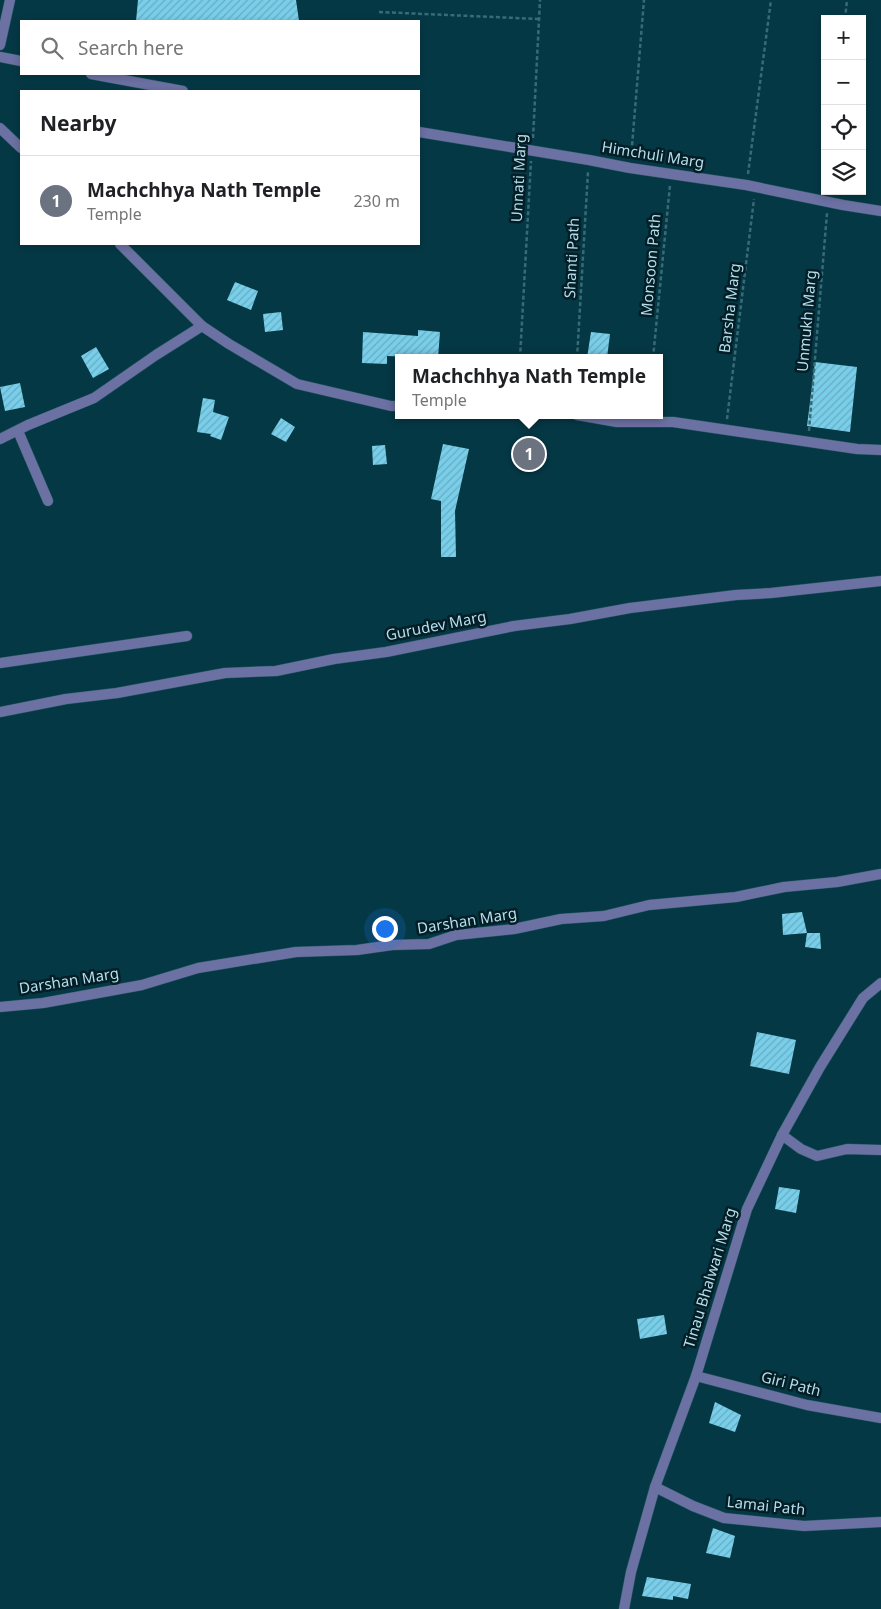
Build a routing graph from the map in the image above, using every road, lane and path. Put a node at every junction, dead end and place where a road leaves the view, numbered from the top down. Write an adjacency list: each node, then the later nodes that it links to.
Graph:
1 (10, 0): 9 (street)
2 (540, 0): 8 (path, Unnati Marg)
3 (644, 0): 19 (path)
4 (772, 0): 21 (path, Barsha Marg)
5 (847, 0): 7 (path)
6 (379, 12): 8 (path)
7 (845, 15)
8 (539, 19): 17 (path, Unnati Marg)
9 (0, 45)
10 (0, 57): 11 (street)
11 (20, 61)
12 (96, 75): 13 (street)
13 (178, 90)
14 (0, 128): 16 (street)
15 (420, 132): 17 (street, Himchuli Marg)
16 (20, 147)
17 (532, 150): 18 (street, Himchuli Marg); 26 (path, Unnati Marg)
18 (589, 160): 19 (street, Himchuli Marg); 27 (path, Shanti Path)
19 (630, 168): 20 (street, Himchuli Marg)
20 (671, 174): 21 (street, Himchuli Marg); 28 (path, Monsoon Path)
21 (751, 186): 22 (street, Himchuli Marg); 32 (path, Barsha Marg)
22 (828, 202): 23 (street, Himchuli Marg); 34 (path, Unmukh Marg)
23 (881, 211)
24 (121, 245): 25 (street)
25 (202, 326): 29 (street); 31 (street)
26 (520, 354)
27 (577, 354)
28 (653, 354)
29 (395, 406)
30 (600, 419): 32 (street)
31 (18, 431): 33 (street); 36 (street)
32 (726, 431): 34 (street)
33 (0, 439)
34 (808, 443): 35 (street)
35 (881, 450)
36 (48, 501)
37 (881, 581): 40 (street, Gurudev Marg)
38 (187, 636): 39 (street)
39 (0, 663)
40 (0, 712)
41 (881, 874): 43 (street, Darshan Marg)
42 (881, 983): 44 (street, Tinau Bhalwari Marg)
43 (0, 1007)
44 (782, 1135): 45 (street); 46 (street, Tinau Bhalwari Marg)
45 (881, 1150)
46 (696, 1376): 47 (street, Giri Path); 48 (street, Tinau Bhalwari Marg)
47 (881, 1418)
48 (655, 1486): 49 (street, Lamai Path); 50 (street, Tinau Bhalwari Marg)
49 (881, 1522)
50 (624, 1609)

